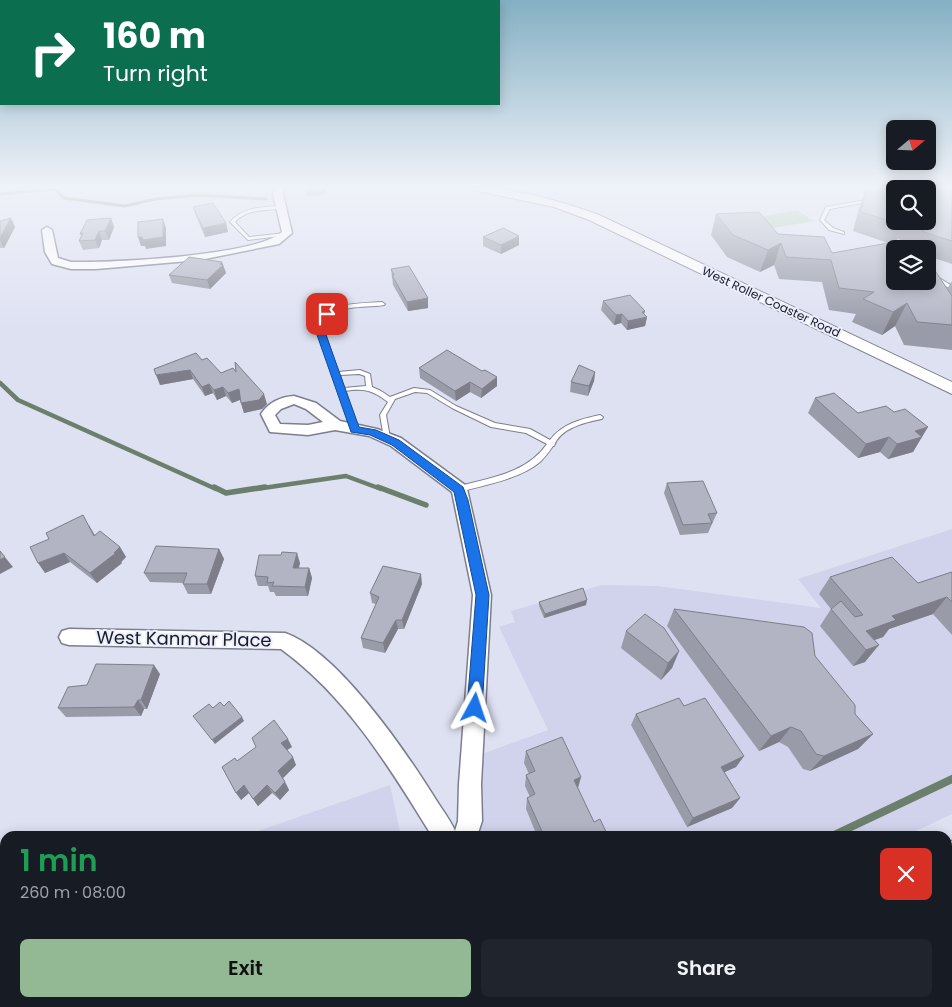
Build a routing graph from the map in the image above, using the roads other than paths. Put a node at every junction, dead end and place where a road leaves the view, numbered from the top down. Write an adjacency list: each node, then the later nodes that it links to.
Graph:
1 (48, 234): 3 (street)
2 (243, 234): 3 (lane)
3 (286, 234)
4 (629, 234): 10 (street, West Roller Coaster Road)
5 (936, 278): 6 (lane)
6 (952, 288)
7 (382, 304): 8 (lane)
8 (335, 374): 9 (lane); 11 (lane)
9 (369, 387): 11 (lane); 12 (lane)
10 (952, 389)
11 (341, 390): 15 (lane)
12 (391, 401): 16 (lane); 17 (lane)
13 (600, 417): 17 (lane)
14 (335, 426): 15 (street)
15 (355, 430): 16 (street)
16 (386, 438): 18 (street)
17 (552, 444): 18 (lane)
18 (459, 490): 21 (street)
19 (69, 637): 20 (street, West Kanmar Place)
20 (442, 831)
21 (467, 831)

